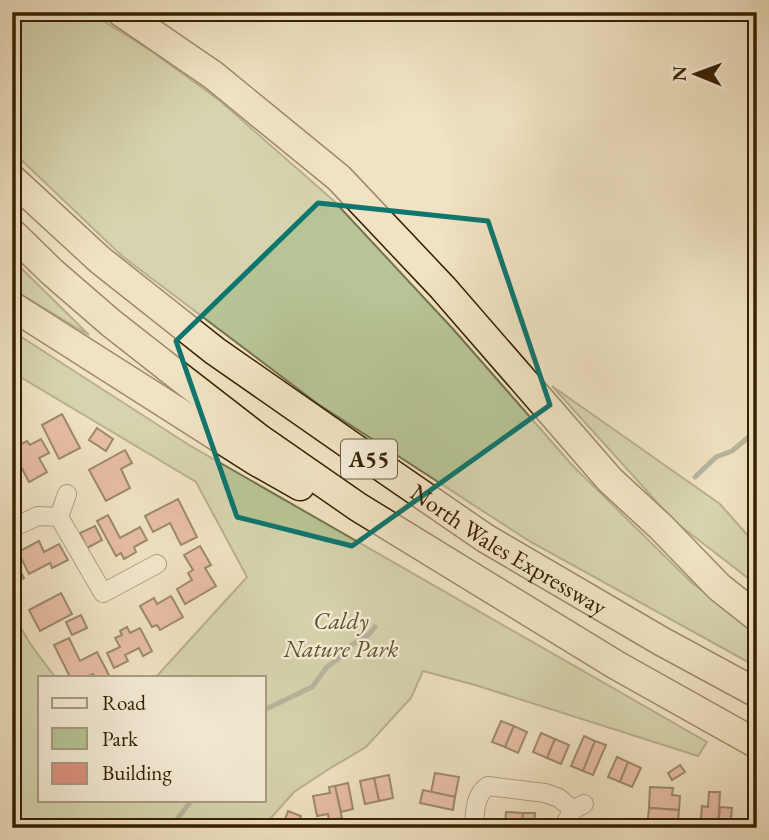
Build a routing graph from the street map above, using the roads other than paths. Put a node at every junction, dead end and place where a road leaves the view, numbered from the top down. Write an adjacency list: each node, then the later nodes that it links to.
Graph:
1 (121, 12): 9 (highway)
2 (12, 179): 11 (highway, North Wales Expressway / A55)
3 (12, 233): 10 (highway, North Wales Expressway / A55)
4 (12, 306): 10 (highway)
5 (66, 494): 6 (street)
6 (59, 517): 7 (street); 8 (street)
7 (12, 528)
8 (158, 564)
9 (757, 617)
10 (616, 665): 12 (highway, North Wales Expressway / A55)
11 (757, 692)
12 (757, 744)
13 (574, 814): 14 (street)
14 (475, 828)

